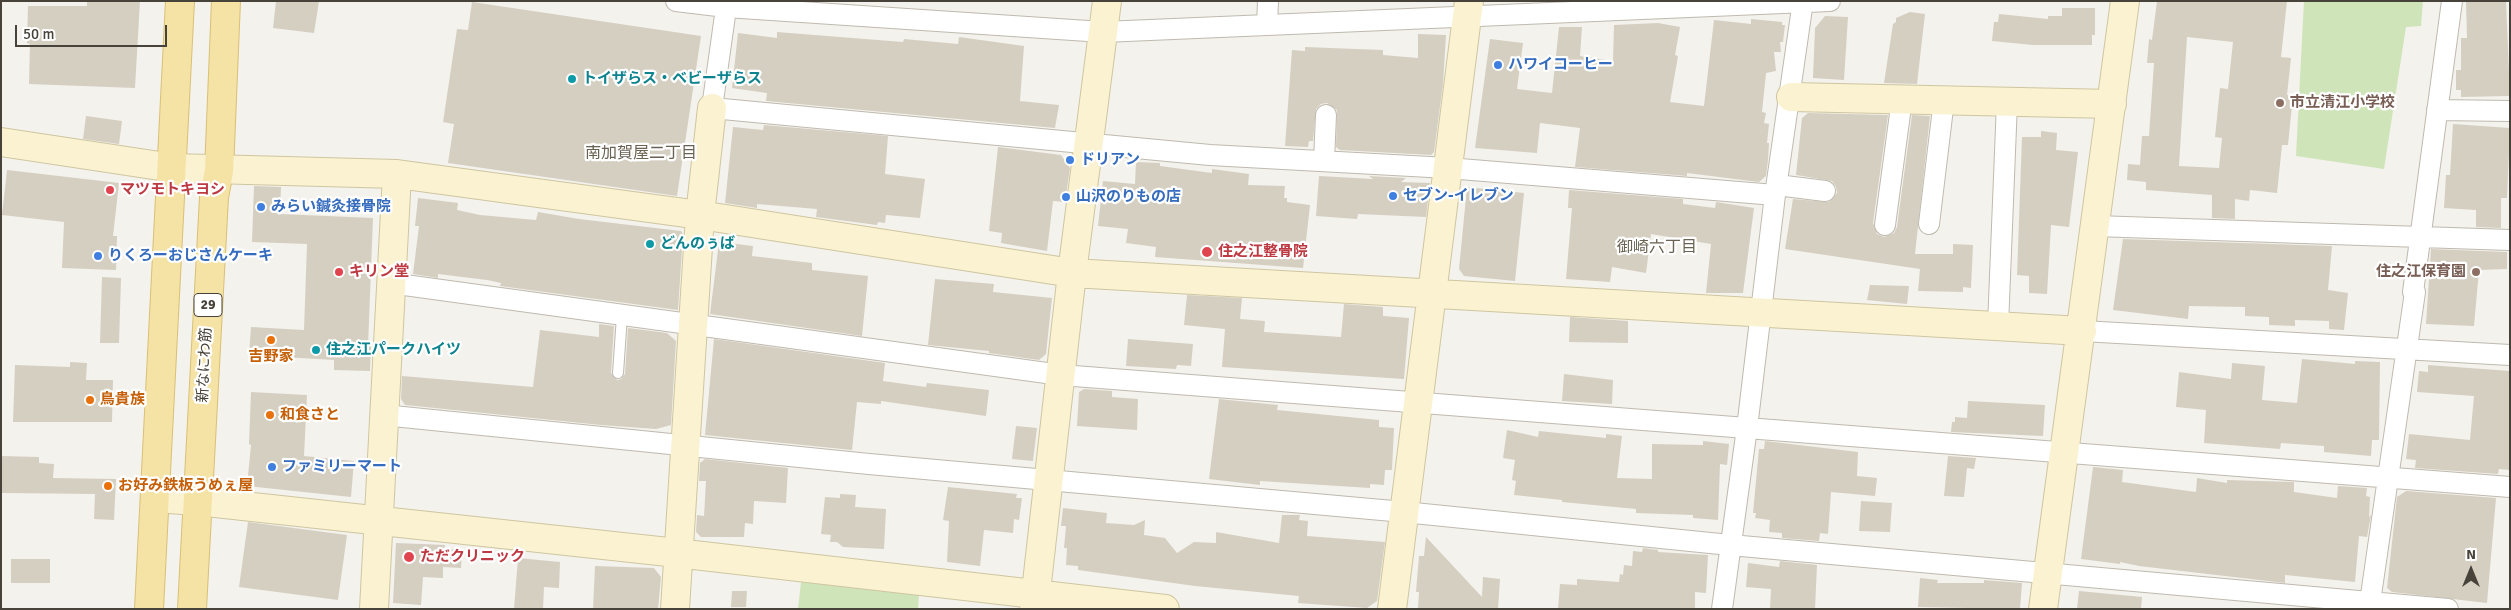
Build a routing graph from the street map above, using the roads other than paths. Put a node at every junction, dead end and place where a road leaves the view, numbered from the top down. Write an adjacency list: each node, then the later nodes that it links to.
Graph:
1 (180, 1): 26 (main road)
2 (226, 1): 28 (main road, 新なにわ筋 / 29)
3 (676, 1): 10 (street)
4 (1108, 1): 13 (street)
5 (1268, 1): 12 (street)
6 (1830, 1): 9 (street)
7 (2125, 1): 18 (street)
8 (2452, 1): 20 (street)
9 (1803, 2): 11 (street); 14 (street)
10 (726, 4): 13 (street); 19 (street)
11 (1468, 9): 12 (street); 27 (street)
12 (1267, 25): 13 (street)
13 (1103, 32): 24 (street)
14 (1791, 97): 15 (street); 30 (street)
15 (1902, 100): 16 (street); 34 (street)
16 (1944, 100): 17 (street); 33 (street)
17 (2007, 102): 18 (street); 44 (street)
18 (2112, 104): 35 (street)
19 (712, 108): 24 (street); 32 (street)
20 (2438, 110): 21 (street); 36 (street)
21 (2510, 112)
22 (1326, 115): 25 (street)
23 (1, 142): 26 (street)
24 (1090, 142): 25 (street); 38 (street)
25 (1324, 161): 27 (street)
26 (173, 168): 28 (street); 58 (main road)
27 (1448, 168): 30 (street); 40 (street)
28 (219, 171): 29 (street); 59 (main road, 新なにわ筋 / 29)
29 (396, 174): 32 (street); 39 (street)
30 (1776, 190): 31 (street); 41 (street)
31 (1825, 191)
32 (700, 215): 38 (street); 43 (street)
33 (1929, 224)
34 (1885, 225)
35 (2095, 226): 36 (street); 45 (street)
36 (2420, 237): 37 (street); 46 (street)
37 (2510, 240)
38 (1072, 273): 40 (street); 49 (street)
39 (390, 284): 42 (street); 51 (street)
40 (1433, 294): 41 (street); 50 (street)
41 (1761, 313): 44 (street); 52 (street)
42 (622, 316): 43 (street); 48 (lane)
43 (692, 325): 49 (street); 53 (street)
44 (1998, 326): 45 (street)
45 (2082, 331): 46 (street); 54 (street)
46 (2406, 350): 47 (street); 55 (street)
47 (2510, 355)
48 (618, 373)
49 (1061, 375): 50 (street); 56 (street)
50 (1419, 402): 52 (street); 60 (street)
51 (383, 416): 53 (street); 61 (street)
52 (1747, 428): 54 (street); 62 (street)
53 (684, 444): 56 (street); 63 (street)
54 (2066, 451): 55 (street); 64 (street)
55 (2387, 479): 57 (street); 66 (street)
56 (1049, 480): 60 (street); 65 (street)
57 (2510, 488)
58 (155, 498): 59 (street); 67 (main road)
59 (197, 500): 61 (street); 68 (main road, 新なにわ筋 / 29)
60 (1404, 512): 62 (street); 72 (street)
61 (378, 520): 63 (street); 69 (street)
62 (1730, 545): 64 (street); 73 (street)
63 (679, 554): 65 (street); 70 (street)
64 (2048, 571): 66 (street); 74 (street)
65 (1035, 601): 71 (street)
66 (2369, 605): 75 (street)
67 (149, 609)
68 (192, 609)
69 (374, 609)
70 (675, 609)
71 (1165, 609)
72 (1392, 609)
73 (1722, 609)
74 (2043, 609)
75 (2448, 609)

